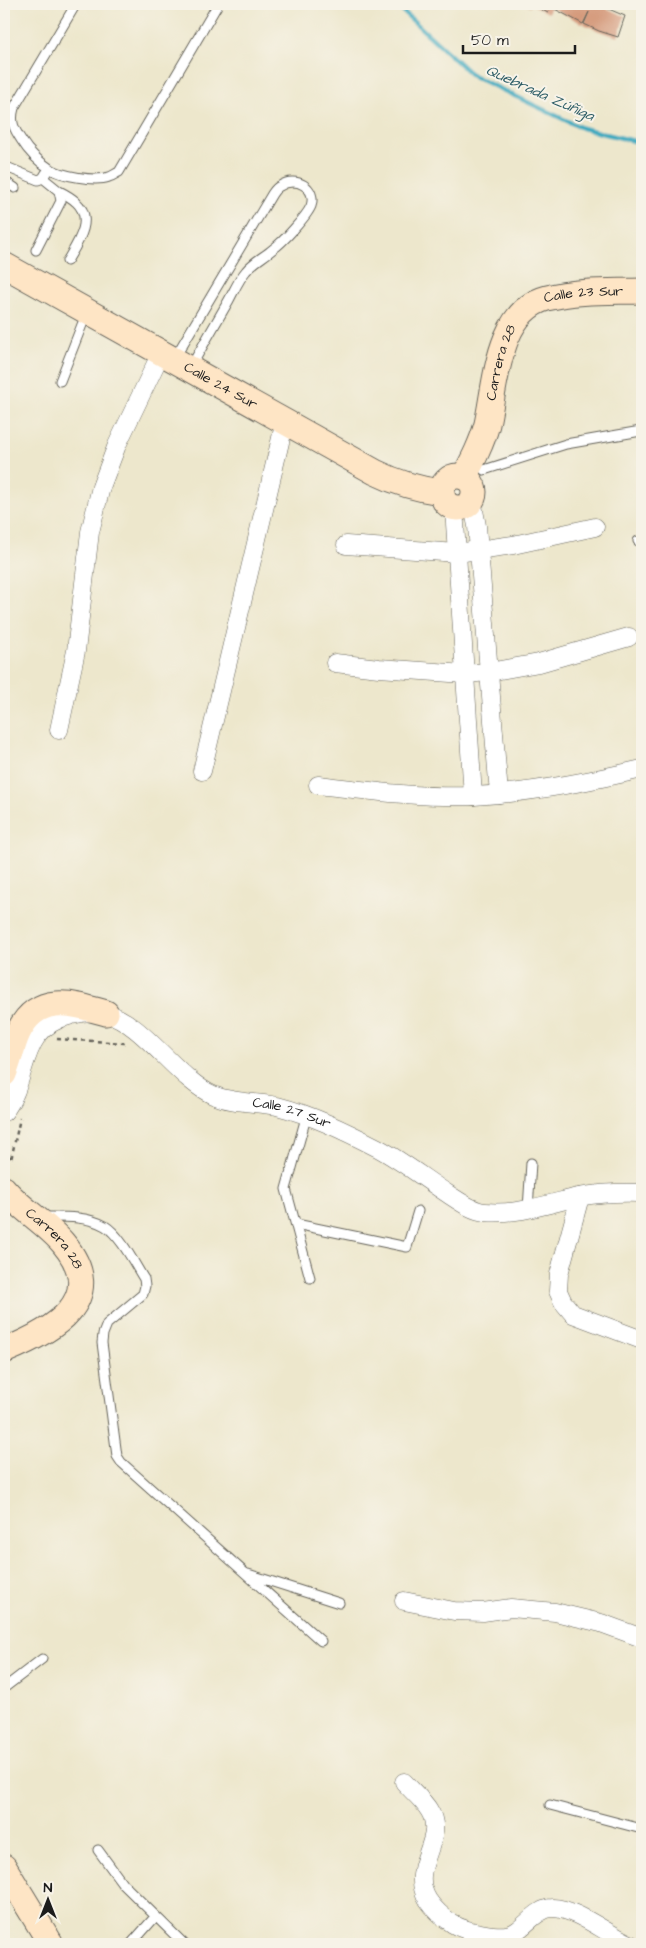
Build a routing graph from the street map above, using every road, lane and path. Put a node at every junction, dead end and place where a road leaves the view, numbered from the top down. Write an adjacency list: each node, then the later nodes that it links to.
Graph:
1 (76, 4): 4 (lane)
2 (218, 4): 4 (lane)
3 (4, 166): 5 (lane)
4 (50, 169): 5 (lane)
5 (43, 178): 8 (lane)
6 (4, 181): 7 (lane)
7 (15, 188)
8 (60, 191): 9 (lane); 10 (lane)
9 (36, 250)
10 (67, 262)
11 (4, 265): 14 (street, Calle 24 Sur)
12 (642, 291): 13 (street, Calle 23 Sur)
13 (528, 306): 19 (street, Carrera 28)
14 (87, 311): 15 (street, Calle 24 Sur); 16 (lane)
15 (175, 360): 15 (lane); 17 (street, Calle 24 Sur); 28 (street)
16 (60, 381)
17 (285, 421): 19 (street, Calle 24 Sur); 30 (street)
18 (641, 431): 19 (lane)
19 (465, 489): 22 (street); 23 (street)
20 (595, 527): 22 (street)
21 (346, 545): 23 (street)
22 (479, 550): 23 (street); 26 (street)
23 (457, 553): 27 (street)
24 (629, 637): 26 (street)
25 (335, 663): 27 (street)
26 (489, 672): 27 (street); 32 (street)
27 (465, 674): 33 (street)
28 (59, 730)
29 (642, 769): 32 (street)
30 (202, 771)
31 (318, 785): 33 (street)
32 (499, 794): 33 (street)
33 (473, 796)
34 (106, 1013): 37 (street); 39 (street, Calle 27 Sur)
35 (51, 1041): 36 (path)
36 (135, 1044)
37 (10, 1081): 38 (street)
38 (4, 1112)
39 (307, 1114): 46 (street, Calle 27 Sur); 49 (lane)
40 (15, 1142): 41 (path)
41 (4, 1148)
42 (531, 1163): 46 (lane)
43 (4, 1189): 48 (street, Carrera 28)
44 (642, 1192): 45 (street, Calle 27 Sur)
45 (580, 1197): 46 (street, Calle 27 Sur); 51 (street)
46 (528, 1209)
47 (418, 1211): 49 (lane)
48 (36, 1218): 52 (street, Carrera 28); 53 (lane)
49 (296, 1224): 50 (lane)
50 (310, 1278)
51 (642, 1340)
52 (4, 1351)
53 (245, 1573): 55 (lane); 57 (lane)
54 (404, 1601): 56 (street)
55 (339, 1603)
56 (642, 1638)
57 (321, 1641)
58 (42, 1659): 59 (lane)
59 (4, 1688)
60 (404, 1782): 69 (street)
61 (550, 1805): 62 (lane)
62 (642, 1829)
63 (98, 1850): 65 (lane)
64 (4, 1867): 66 (street)
65 (155, 1917): 67 (lane); 68 (lane)
66 (50, 1944)
67 (131, 1944)
68 (184, 1944)
69 (630, 1944)

